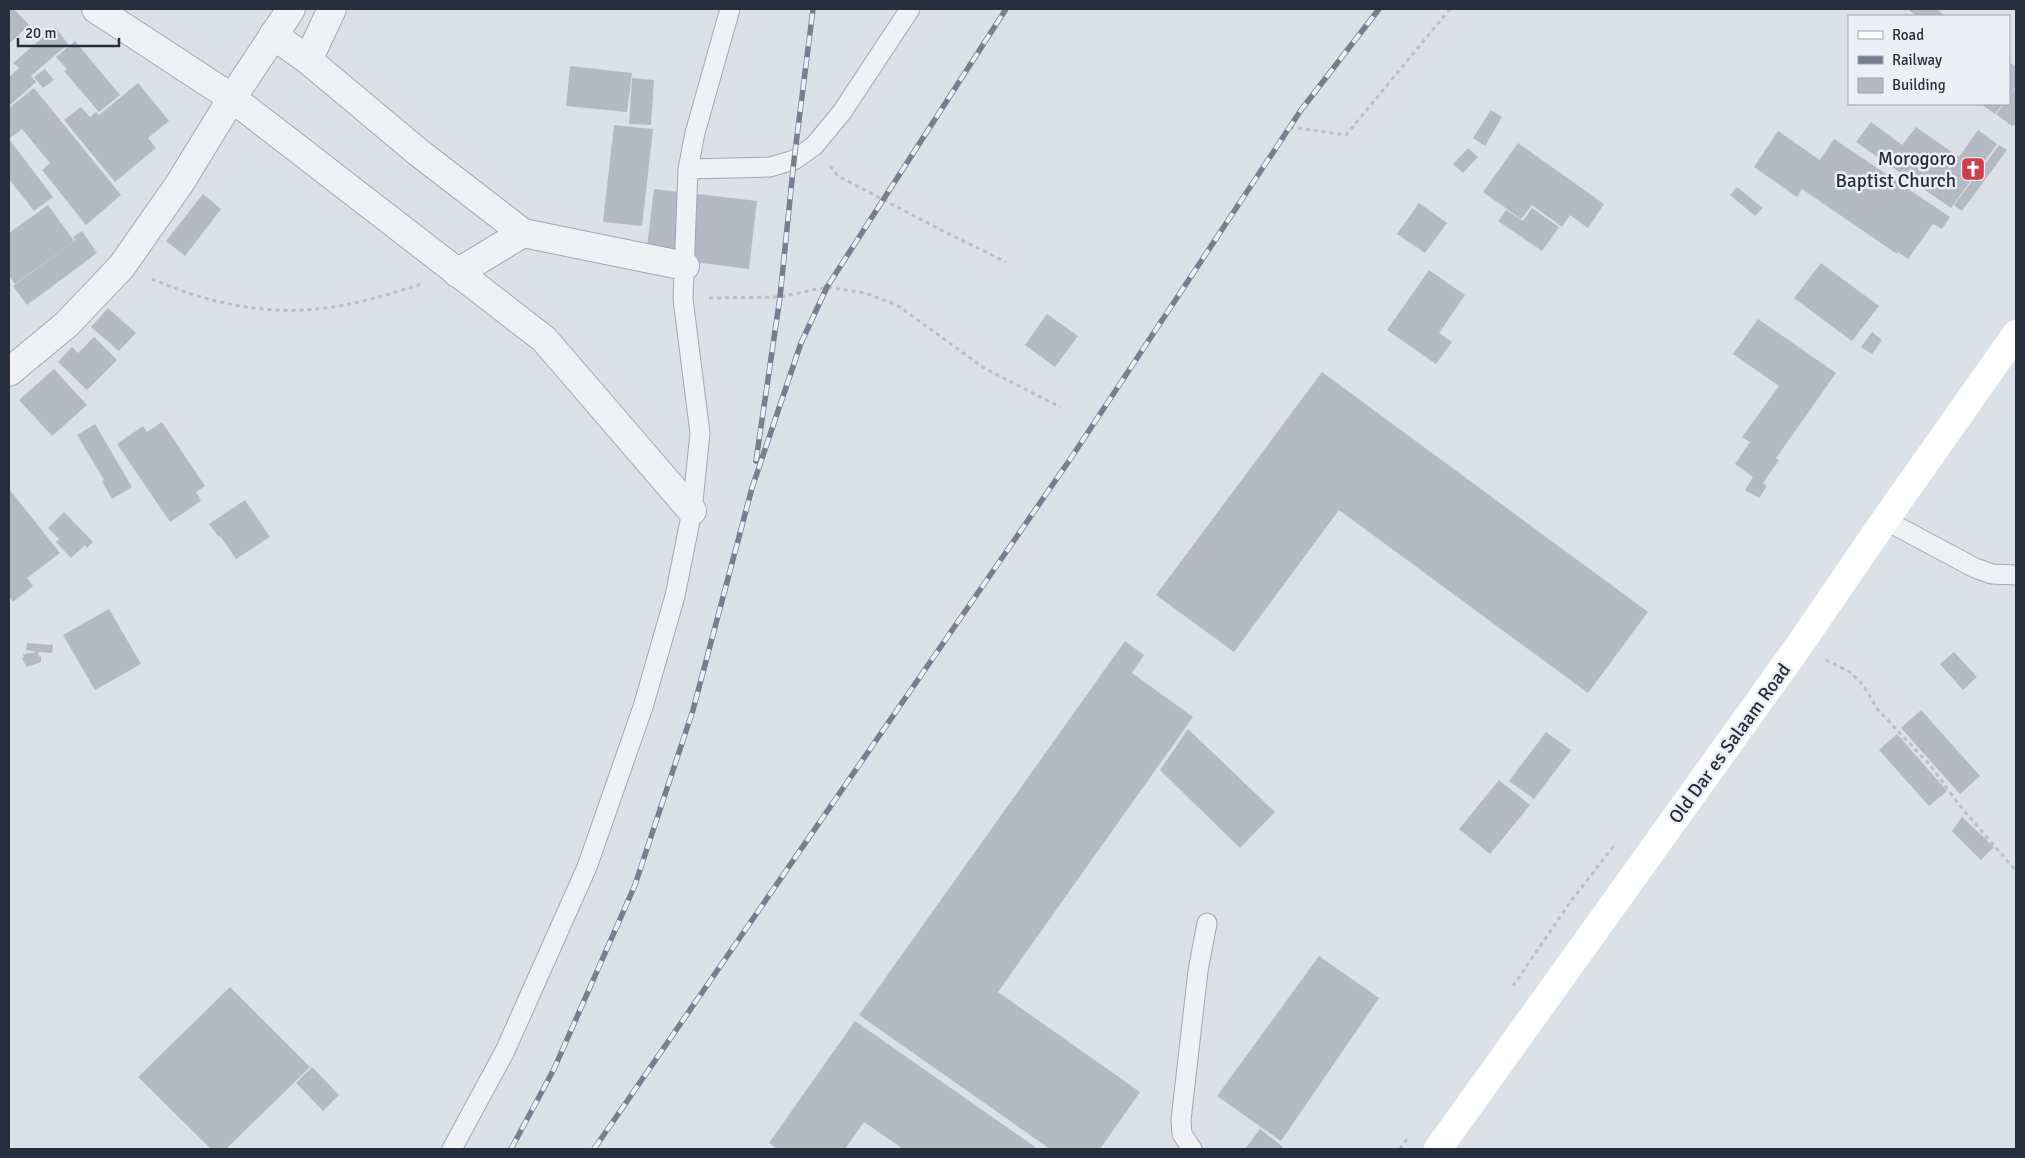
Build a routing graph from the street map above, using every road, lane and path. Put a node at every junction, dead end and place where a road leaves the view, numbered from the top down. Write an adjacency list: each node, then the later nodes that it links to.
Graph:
1 (96, 9): 9 (street)
2 (291, 9): 7 (street)
3 (332, 9): 8 (street)
4 (730, 9): 12 (lane)
5 (910, 9): 11 (lane)
6 (1450, 9): 10 (path)
7 (274, 35): 8 (street); 9 (street)
8 (308, 60): 13 (street)
9 (232, 98): 15 (street); 17 (street)
10 (1290, 127)
11 (814, 146): 12 (lane); 14 (path)
12 (688, 169): 16 (lane)
13 (523, 233): 16 (street); 17 (street)
14 (1006, 262)
15 (122, 266): 17 (path); 20 (street)
16 (685, 266): 18 (lane)
17 (457, 273): 22 (street)
18 (684, 299): 21 (path); 22 (lane)
19 (2016, 334): 23 (main road, Old Dar es Salaam Road)
20 (9, 372)
21 (1060, 407)
22 (692, 511): 28 (lane)
23 (1885, 520): 24 (lane); 25 (main road, Old Dar es Salaam Road)
24 (2016, 575)
25 (1798, 648): 26 (path); 30 (main road, Old Dar es Salaam Road)
26 (2016, 871)
27 (1207, 923): 29 (lane)
28 (452, 1149)
29 (1192, 1149)
30 (1438, 1149)

